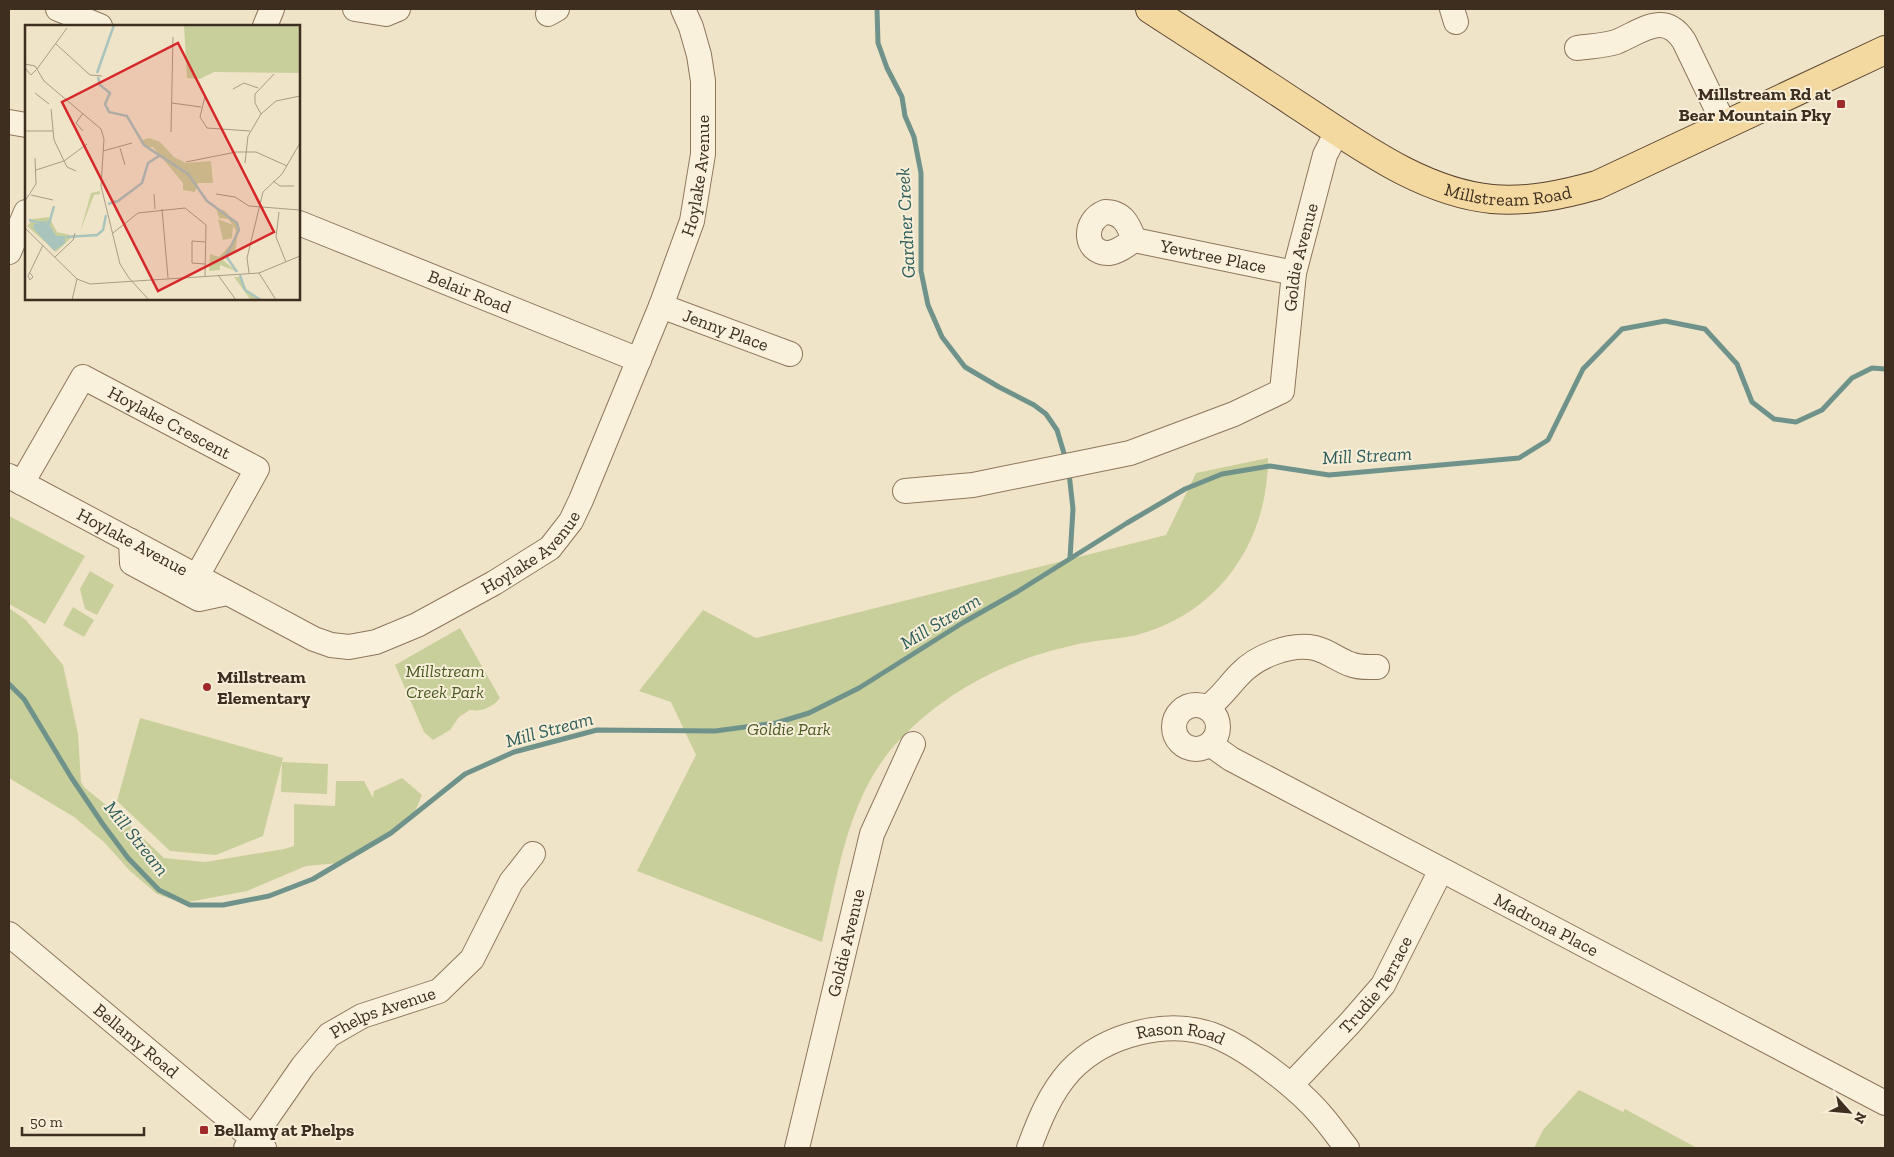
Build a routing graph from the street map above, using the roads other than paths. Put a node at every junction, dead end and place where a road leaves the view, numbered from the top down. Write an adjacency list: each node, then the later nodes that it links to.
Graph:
1 (58, 9): 8 (street)
2 (111, 9): 9 (street)
3 (272, 9): 10 (street)
4 (355, 9): 5 (street)
5 (398, 9)
6 (683, 9): 22 (street, Hoylake Avenue)
7 (1150, 9): 16 (main road, Millstream Road)
8 (98, 25)
9 (104, 25)
10 (265, 25)
11 (1577, 48): 15 (street)
12 (1885, 50): 15 (main road, Millstream Road)
13 (9, 122): 14 (street)
14 (25, 125)
15 (1725, 126): 16 (main road, Millstream Road)
16 (1338, 130): 21 (street, Goldie Avenue)
17 (25, 214): 20 (street)
18 (300, 223): 24 (street, Belair Road)
19 (1134, 240): 21 (street, Yewtree Place)
20 (9, 252)
21 (1294, 273): 26 (street, Goldie Avenue)
22 (661, 306): 23 (street, Jenny Place); 24 (street, Hoylake Avenue)
23 (790, 354)
24 (639, 360): 29 (street, Hoylake Avenue)
25 (16, 479): 27 (street, Hoylake Avenue); 28 (street, Hoylake Crescent)
26 (905, 491)
27 (131, 541): 28 (street, Hoylake Avenue); 29 (street)
28 (196, 576): 29 (street, Hoylake Avenue)
29 (228, 593)
30 (1377, 667): 31 (street)
31 (1208, 707): 33 (street); 33 (street)
32 (913, 744): 40 (street, Goldie Avenue)
33 (1210, 744): 35 (street, Madrona Place)
34 (533, 854): 39 (street, Phelps Avenue)
35 (1441, 870): 37 (street, Trudie Terrace); 38 (street, Madrona Place)
36 (9, 934): 39 (street, Bellamy Road)
37 (1291, 1085): 41 (street, Rason Road); 42 (street, Rason Road)
38 (1885, 1103)
39 (255, 1145)
40 (797, 1148)
41 (1029, 1148)
42 (1346, 1148)

